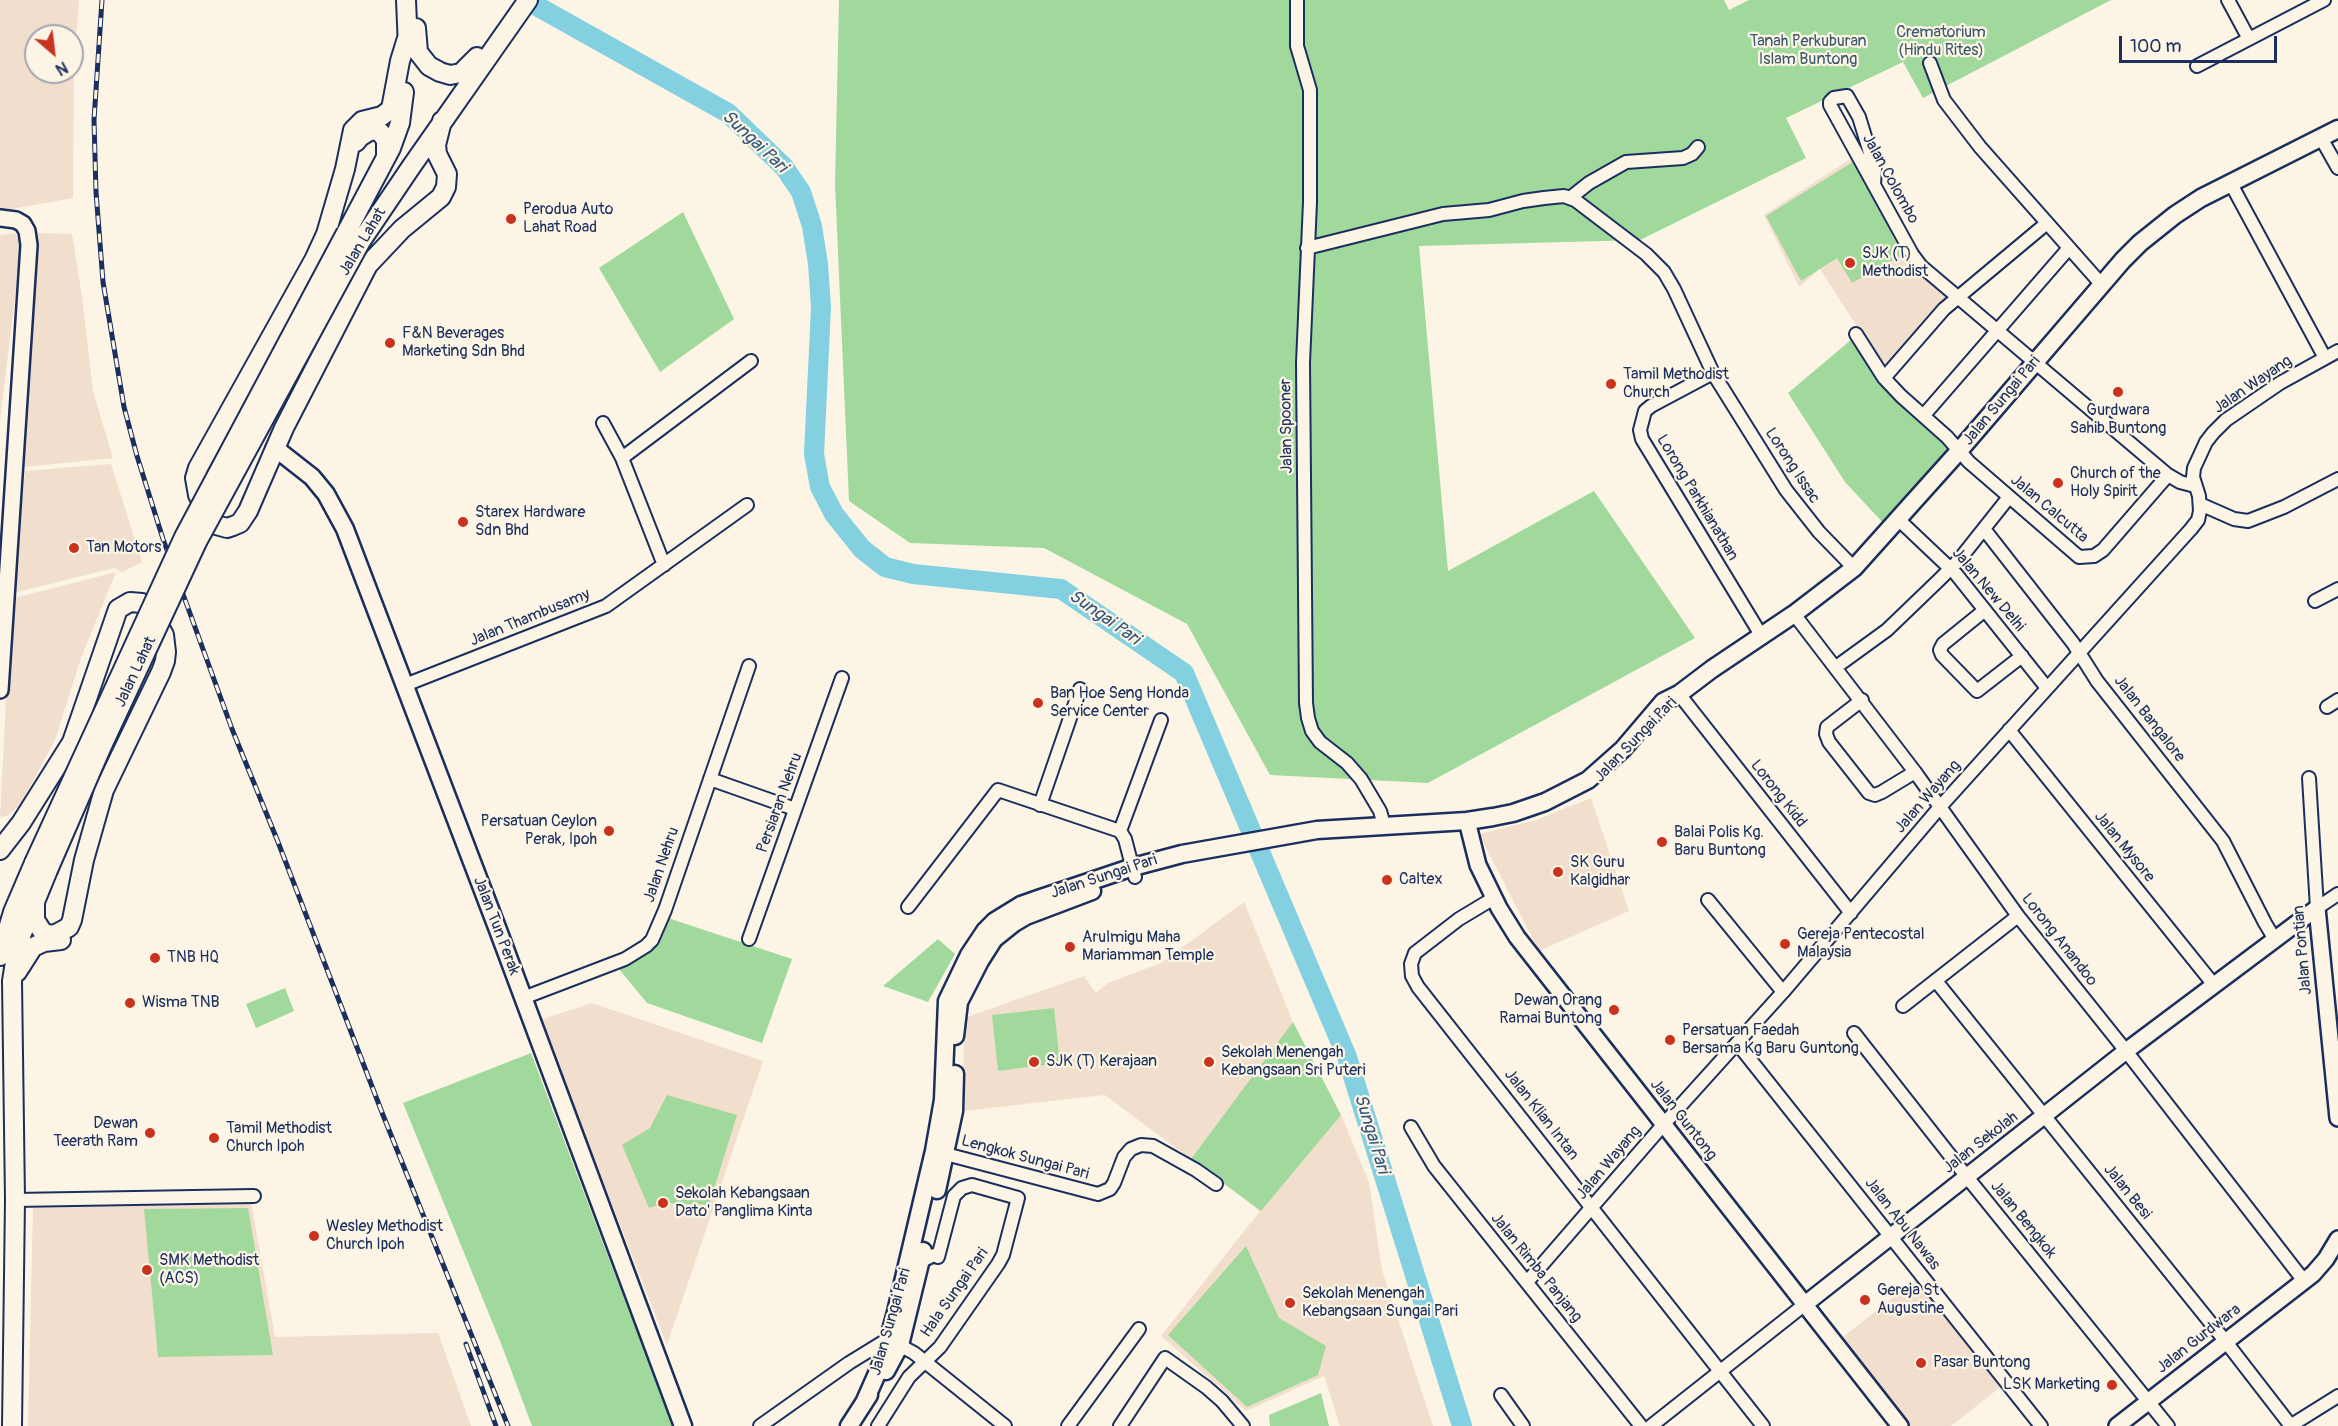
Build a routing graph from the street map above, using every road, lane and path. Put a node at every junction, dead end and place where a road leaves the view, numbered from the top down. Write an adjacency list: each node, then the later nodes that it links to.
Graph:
1 (406, 0): 7 (main road)
2 (411, 0): 6 (main road)
3 (1298, 0): 26 (street, Jalan Spooner)
4 (2228, 0): 8 (street)
5 (2324, 0): 8 (street)
6 (523, 3): 11 (main road, Jalan Lahat)
7 (408, 35): 15 (main road); 16 (main road)
8 (2248, 39): 10 (street)
9 (1930, 63): 24 (street)
10 (2197, 66)
11 (442, 121): 17 (main road, Jalan Lahat); 21 (main road)
12 (2338, 129): 13 (main road, Jalan Sungai Pari)
13 (2321, 138): 18 (street); 19 (main road, Jalan Sungai Pari)
14 (1698, 147): 22 (street)
15 (347, 157): 16 (main road); 40 (main road)
16 (386, 159): 25 (main road)
17 (411, 166): 21 (main road); 25 (main road, Jalan Lahat)
18 (2338, 168)
19 (2230, 182): 28 (main road, Jalan Sungai Pari); 33 (street)
20 (1875, 185): 20 (street, Jalan Colombo); 29 (street, Jalan Colombo)
21 (446, 187): 40 (main road)
22 (1570, 198): 26 (street); 36 (street, Lorong Issac)
23 (0, 218): 67 (street)
24 (2047, 223): 27 (street); 29 (street)
25 (354, 237): 86 (main road, Jalan Lahat, bridge)
26 (1307, 248): 78 (street, Jalan Spooner)
27 (2069, 248): 28 (street); 30 (street)
28 (2102, 285): 35 (main road, Jalan Sungai Pari)
29 (1958, 296): 30 (street, Jalan Colombo); 37 (street)
30 (1998, 329): 35 (street, Jalan Colombo); 38 (street)
31 (1856, 334): 37 (street, Jalan Calcutta)
32 (2338, 351): 33 (street, Jalan Wayang)
33 (2325, 358): 45 (street, Jalan Wayang)
34 (751, 361): 42 (street)
35 (2035, 363): 41 (main road, Jalan Sungai Pari); 43 (street, Jalan Colombo)
36 (1713, 373): 52 (street, Lorong Issac); 58 (street, Lorong Parkhianathan)
37 (1884, 378): 38 (street, Jalan Calcutta)
38 (1924, 416): 41 (street, Jalan Calcutta)
39 (603, 423): 42 (street)
40 (275, 448): 64 (main road, Jalan Tun Perak)
41 (1959, 451): 46 (street, Jalan Calcutta); 49 (main road, Jalan Sungai Pari)
42 (622, 458): 51 (street)
43 (2168, 475): 45 (street, Jalan Colombo); 46 (street, Jalan Calcutta)
44 (2338, 479): 47 (street)
45 (2195, 486): 47 (street, Jalan Wayang)
46 (2009, 497): 50 (street)
47 (2200, 504): 59 (street, Jalan Wayang)
48 (747, 505): 51 (street, Jalan Thambusamy)
49 (1899, 520): 52 (main road, Jalan Sungai Pari); 53 (street, Jalan New Delhi)
50 (1984, 530): 53 (street); 59 (street, Jalan Bangalore)
51 (664, 565): 64 (street, Jalan Thambusamy)
52 (1854, 568): 57 (main road, Jalan Sungai Pari)
53 (1951, 568): 56 (street, Jalan New Delhi); 62 (street)
54 (2338, 589): 55 (street)
55 (2315, 601)
56 (1985, 609): 60 (street, Jalan New Delhi); 60 (street)
57 (1794, 614): 58 (main road, Jalan Sungai Pari); 62 (street, Lorong Anandoo)
58 (1761, 635): 68 (main road, Jalan Sungai Pari)
59 (2079, 652): 65 (street, Jalan Wayang); 95 (street, Jalan Bangalore)
60 (2022, 656): 65 (street, Jalan New Delhi)
61 (749, 666): 74 (street, Jalan Nehru)
62 (1836, 667): 69 (street, Lorong Anandoo)
63 (842, 678): 77 (street, Persiaran Nehru)
64 (405, 685): 102 (main road, Jalan Tun Perak)
65 (2047, 688): 71 (street, Jalan Wayang)
66 (1080, 689): 75 (street)
67 (0, 690)
68 (1679, 694): 79 (main road, Jalan Sungai Pari); 93 (street, Lorong Kidd)
69 (1862, 700): 72 (street, Lorong Anandoo); 72 (street)
70 (1161, 720): 81 (street)
71 (2009, 730): 76 (street, Jalan Wayang); 100 (street, Jalan Mysore)
72 (1916, 772): 76 (street, Lorong Anandoo)
73 (2309, 778): 91 (street, Jalan Pontian)
74 (710, 779): 77 (street); 102 (street, Jalan Nehru)
75 (1040, 805): 81 (street); 90 (street)
76 (1940, 807): 93 (street, Jalan Wayang); 94 (street, Lorong Anandoo)
77 (795, 809): 96 (street, Persiaran Nehru)
78 (1384, 825): 79 (main road, Jalan Sungai Pari); 82 (main road, Jalan Sungai Pari)
79 (1468, 825): 82 (main road, Jalan Sungai Pari); 88 (street, Jalan Guntong)
80 (9, 827): 83 (main road); 84 (main road)
81 (1120, 831): 85 (street)
82 (1317, 833): 85 (main road, Jalan Sungai Pari)
83 (0, 850)
84 (88, 851): 86 (main road); 98 (main road)
85 (1134, 872): 111 (main road, Jalan Sungai Pari)
86 (29, 894): 92 (main road); 97 (main road, Jalan Lahat); 98 (main road, Jalan Lahat)
87 (2338, 894): 91 (street, Jalan Sekolah)
88 (1494, 898): 109 (street, Jalan Guntong); 118 (street, Jalan Klian Intan)
89 (1708, 900): 101 (street)
90 (908, 907)
91 (2317, 908): 95 (street, Jalan Sekolah); 108 (street, Jalan Pontian)
92 (0, 911)
93 (1851, 913): 101 (street, Jalan Wayang)
94 (2018, 916): 99 (street); 106 (street, Lorong Anandoo)
95 (2274, 938): 100 (street, Jalan Sekolah)
96 (749, 939)
97 (0, 956)
98 (12, 981): 117 (main road, Jalan Lahat)
99 (1936, 981): 103 (street); 107 (street, Jalan Besi)
100 (2214, 985): 106 (street, Jalan Sekolah)
101 (1783, 992): 105 (street, Jalan Wayang)
102 (523, 998): 135 (main road, Jalan Tun Perak)
103 (1903, 1006)
104 (1854, 1033): 112 (street, Jalan Bengkok)
105 (1737, 1042): 109 (street, Jalan Wayang); 119 (street, Jalan Abu Nawas)
106 (2126, 1051): 107 (street, Jalan Sekolah); 122 (street, Lorong Anandoo)
107 (2044, 1115): 112 (street, Jalan Sekolah); 127 (street, Jalan Besi)
108 (2338, 1118)
109 (1663, 1125): 118 (street, Jalan Wayang); 124 (street, Jalan Guntong)
110 (1411, 1127): 123 (street, Jalan Rimba Panjang)
111 (940, 1152): 113 (street, Lengkok Sungai Pari); 114 (main road, Jalan Sungai Pari); 126 (main road, Jalan Sungai Pari)
112 (1967, 1177): 119 (street, Jalan Sekolah); 132 (street, Jalan Bengkok)
113 (1216, 1184)
114 (936, 1191): 116 (street); 121 (main road, Jalan Sungai Pari)
115 (254, 1196): 117 (street)
116 (954, 1196): 121 (street); 128 (street, Hala Sungai Pari)
117 (15, 1200): 134 (main road, Jalan Lahat)
118 (1593, 1208): 123 (street, Jalan Wayang); 129 (street, Jalan Klian Intan)
119 (1890, 1237): 124 (street, Jalan Sekolah); 147 (street, Jalan Abu Nawas)
120 (2338, 1239): 122 (street)
121 (920, 1262): 126 (main road, Jalan Sungai Pari)
122 (2304, 1281): 127 (street, Jalan Gurdwara)
123 (1527, 1282): 143 (street, Jalan Rimba Panjang)
124 (1804, 1305): 129 (street, Jalan Sekolah); 146 (street, Jalan Guntong)
125 (1139, 1329): 140 (street)
126 (894, 1342): 128 (street); 136 (street); 137 (main road, Jalan Sungai Pari)
127 (2226, 1342): 132 (street, Jalan Gurdwara); 150 (street, Jalan Besi)
128 (925, 1361): 138 (street, Hala Sungai Pari); 139 (street)
129 (1720, 1373): 144 (street, Jalan Sekolah); 145 (street, Jalan Klian Intan)
130 (1501, 1395): 142 (street)
131 (2338, 1396): 150 (street)
132 (2150, 1401): 148 (street, Jalan Gurdwara); 149 (street, Jalan Bengkok)
133 (1241, 1423): 141 (street)
134 (12, 1426)
135 (683, 1426)
136 (760, 1426)
137 (849, 1426)
138 (878, 1426)
139 (1005, 1426)
140 (1068, 1426)
141 (1120, 1426)
142 (1522, 1426)
143 (1641, 1426)
144 (1651, 1426)
145 (1763, 1426)
146 (1900, 1426)
147 (2041, 1426)
148 (2117, 1426)
149 (2168, 1426)
150 (2291, 1426)

